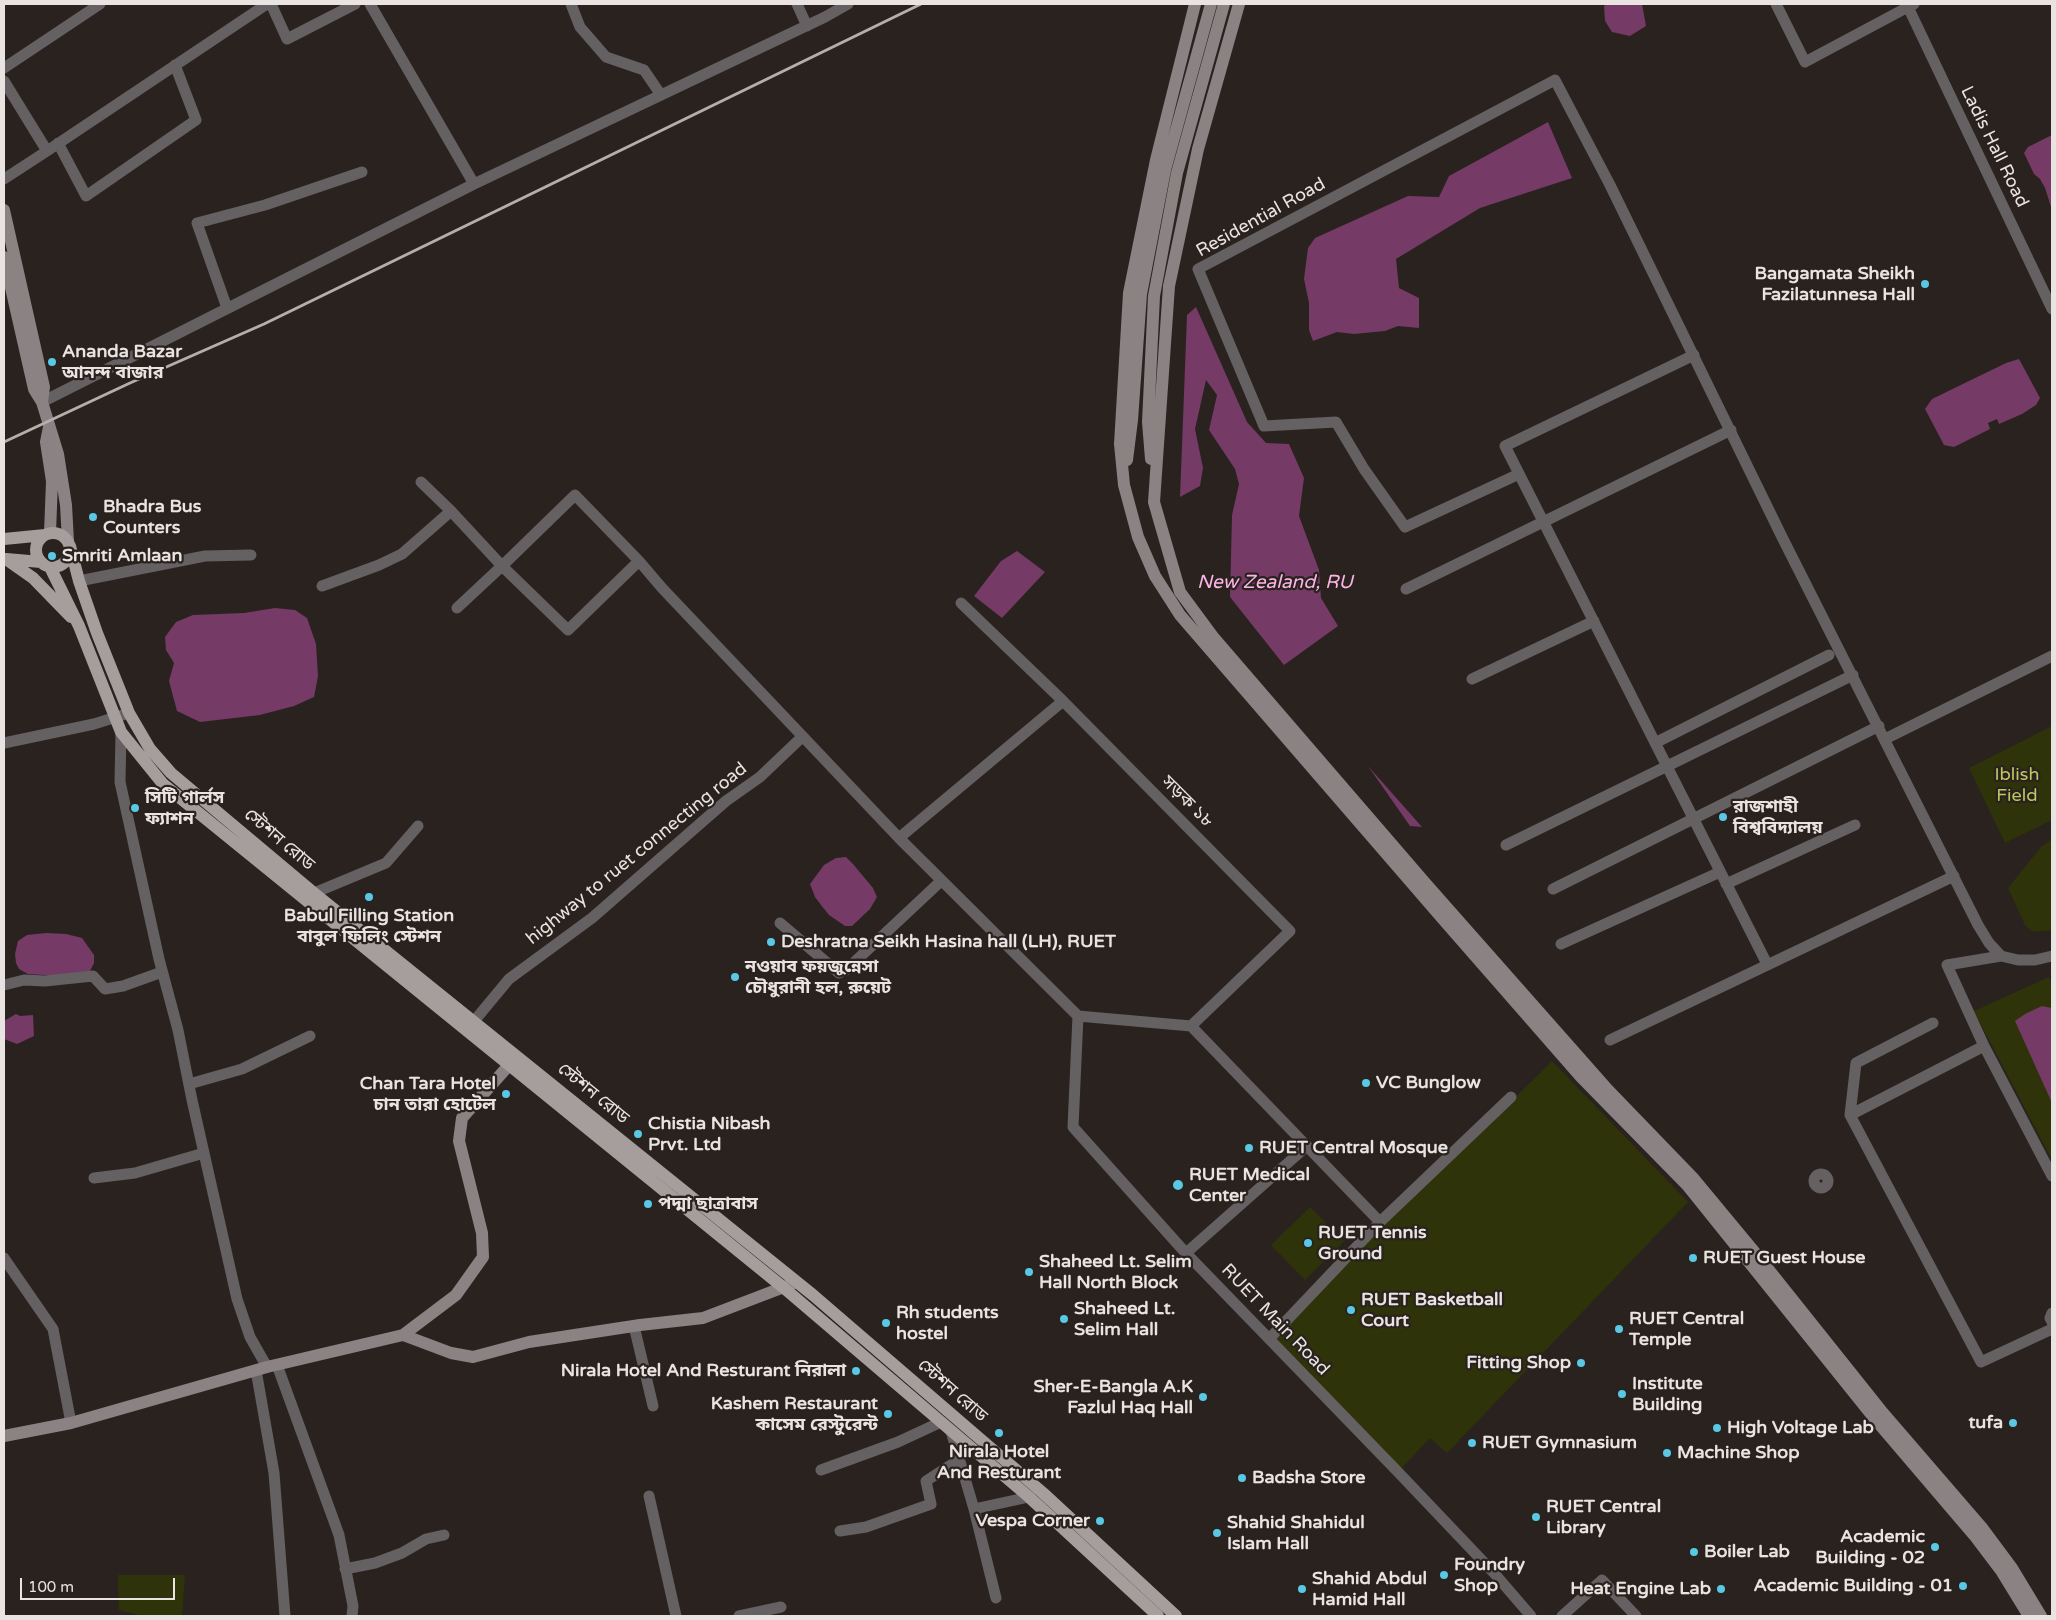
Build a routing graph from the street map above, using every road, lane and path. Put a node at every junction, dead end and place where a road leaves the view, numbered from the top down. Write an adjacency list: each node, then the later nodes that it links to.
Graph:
1 (100, 4): 17 (street)
2 (267, 4): 16 (street)
3 (271, 4): 4 (street)
4 (355, 4)
5 (370, 4): 24 (street)
6 (571, 4): 19 (street)
7 (797, 4): 15 (street)
8 (848, 4): 15 (street)
9 (1196, 4): 35 (main road)
10 (1211, 4): 35 (main road)
11 (1224, 4): 36 (main road)
12 (1239, 4): 36 (main road)
13 (1776, 4): 14 (street)
14 (1911, 5): 28 (street, Ladis Hall Road)
15 (806, 26): 19 (street)
16 (175, 65): 20 (street); 20 (street)
17 (4, 68)
18 (4, 82): 21 (street)
19 (661, 95): 24 (street)
20 (58, 143): 21 (street)
21 (47, 151): 23 (street)
22 (362, 172): 27 (street)
23 (4, 179)
24 (474, 184): 27 (street)
25 (4, 210): 30 (main road)
26 (4, 264): 30 (main road)
27 (227, 308): 30 (street)
28 (2052, 309)
29 (1694, 355): 32 (street); 33 (street); 33 (street, Residential Road)
30 (42, 402): 31 (main road)
31 (49, 427): 39 (main road); 41 (main road)
32 (1731, 430): 38 (street); 56 (street)
33 (1519, 474): 38 (street)
34 (421, 482): 37 (street)
35 (1124, 485): 137 (main road)
36 (1154, 502): 138 (main road)
37 (451, 511): 46 (street); 48 (street)
38 (1543, 522): 49 (street); 52 (street)
39 (48, 534): 40 (main road); 41 (main road); 45 (main road)
40 (4, 539)
41 (69, 543): 45 (main road); 47 (main road, স্টেশন রোড)
42 (251, 555): 47 (street)
43 (5, 559): 45 (main road); 53 (main road)
44 (639, 561): 46 (street); 46 (street); 63 (street)
45 (45, 565): 53 (main road, স্টেশন রোড)
46 (502, 566): 51 (street)
47 (79, 581): 59 (main road, স্টেশন রোড)
48 (322, 586)
49 (1406, 589)
50 (961, 603): 58 (street, সড়ক ১৮)
51 (457, 608)
52 (1594, 621): 57 (street); 66 (street)
53 (80, 626): 60 (main road, স্টেশন রোড)
54 (1829, 655): 66 (street)
55 (2052, 656): 64 (street)
56 (1853, 675): 61 (street); 67 (street)
57 (1472, 679)
58 (1063, 701): 71 (street); 89 (street, সড়ক ১৮)
59 (129, 713): 60 (street); 78 (main road, স্টেশন রোড)
60 (114, 718): 62 (main road, স্টেশন রোড); 65 (street)
61 (1878, 726): 64 (street); 68 (street)
62 (121, 732): 84 (street); 93 (main road, স্টেশন রোড)
63 (802, 737): 71 (street); 87 (street, highway to ruet connecting road)
64 (1885, 739): 74 (street)
65 (4, 743)
66 (1655, 743): 67 (street)
67 (1667, 766): 68 (street); 72 (street)
68 (1694, 818): 73 (street); 77 (street)
69 (1855, 824): 76 (street)
70 (418, 826): 78 (street)
71 (899, 838): 75 (street)
72 (1506, 846)
73 (1720, 872): 76 (street); 80 (street)
74 (1954, 876): 81 (street); 83 (street)
75 (941, 881): 79 (street); 86 (street)
76 (1726, 884): 83 (street)
77 (1553, 889)
78 (314, 893): 87 (main road, স্টেশন রোড)
79 (780, 923)
80 (1561, 944)
81 (2001, 956): 82 (street); 92 (street)
82 (2052, 956)
83 (1767, 964): 91 (street)
84 (162, 972): 85 (street); 94 (street)
85 (4, 985)
86 (1078, 1016): 89 (street); 102 (street, RUET Main Road)
87 (475, 1020): 104 (main road, স্টেশন রোড)
88 (1934, 1023): 96 (street)
89 (1191, 1026): 97 (street)
90 (310, 1036): 94 (street)
91 (1610, 1040)
92 (1984, 1046): 96 (street); 99 (street)
93 (510, 1064): 105 (main road, স্টেশন রোড); 110 (main road)
94 (189, 1084): 98 (street)
95 (1511, 1097): 101 (street)
96 (1850, 1115): 109 (street)
97 (1307, 1146): 101 (street); 102 (street)
98 (204, 1152): 100 (street); 112 (street)
99 (2052, 1176)
100 (94, 1178)
101 (1380, 1222): 111 (street)
102 (1186, 1253): 111 (street, RUET Main Road)
103 (4, 1258): 114 (street)
104 (797, 1282): 105 (main road); 133 (main road, স্টেশন রোড)
105 (784, 1288): 108 (main road); 115 (main road, স্টেশন রোড)
106 (2052, 1313): 107 (street)
107 (2052, 1322)
108 (634, 1326): 110 (main road); 113 (street)
109 (2052, 1329)
110 (403, 1335): 112 (main road)
111 (1269, 1339): 134 (street, RUET Main Road)
112 (266, 1367): 114 (main road); 125 (street); 128 (street)
113 (654, 1406)
114 (71, 1422): 117 (main road)
115 (940, 1422): 116 (main road, স্টেশন রোড); 119 (street)
116 (951, 1431): 118 (street); 121 (main road, স্টেশন রোড)
117 (4, 1436)
118 (960, 1459): 122 (street); 123 (street)
119 (821, 1470)
120 (650, 1496): 130 (street)
121 (1029, 1497): 122 (street); 132 (main road, স্টেশন রোড)
122 (974, 1509): 126 (street)
123 (840, 1531)
124 (444, 1535): 125 (street)
125 (345, 1569): 129 (street)
126 (996, 1598)
127 (781, 1607): 131 (street)
128 (285, 1616)
129 (352, 1616)
130 (676, 1616)
131 (739, 1616)
132 (1158, 1616)
133 (1176, 1616)
134 (1531, 1616)
135 (1562, 1616): 136 (street)
136 (1636, 1616)
137 (2029, 1616)
138 (2041, 1616)

